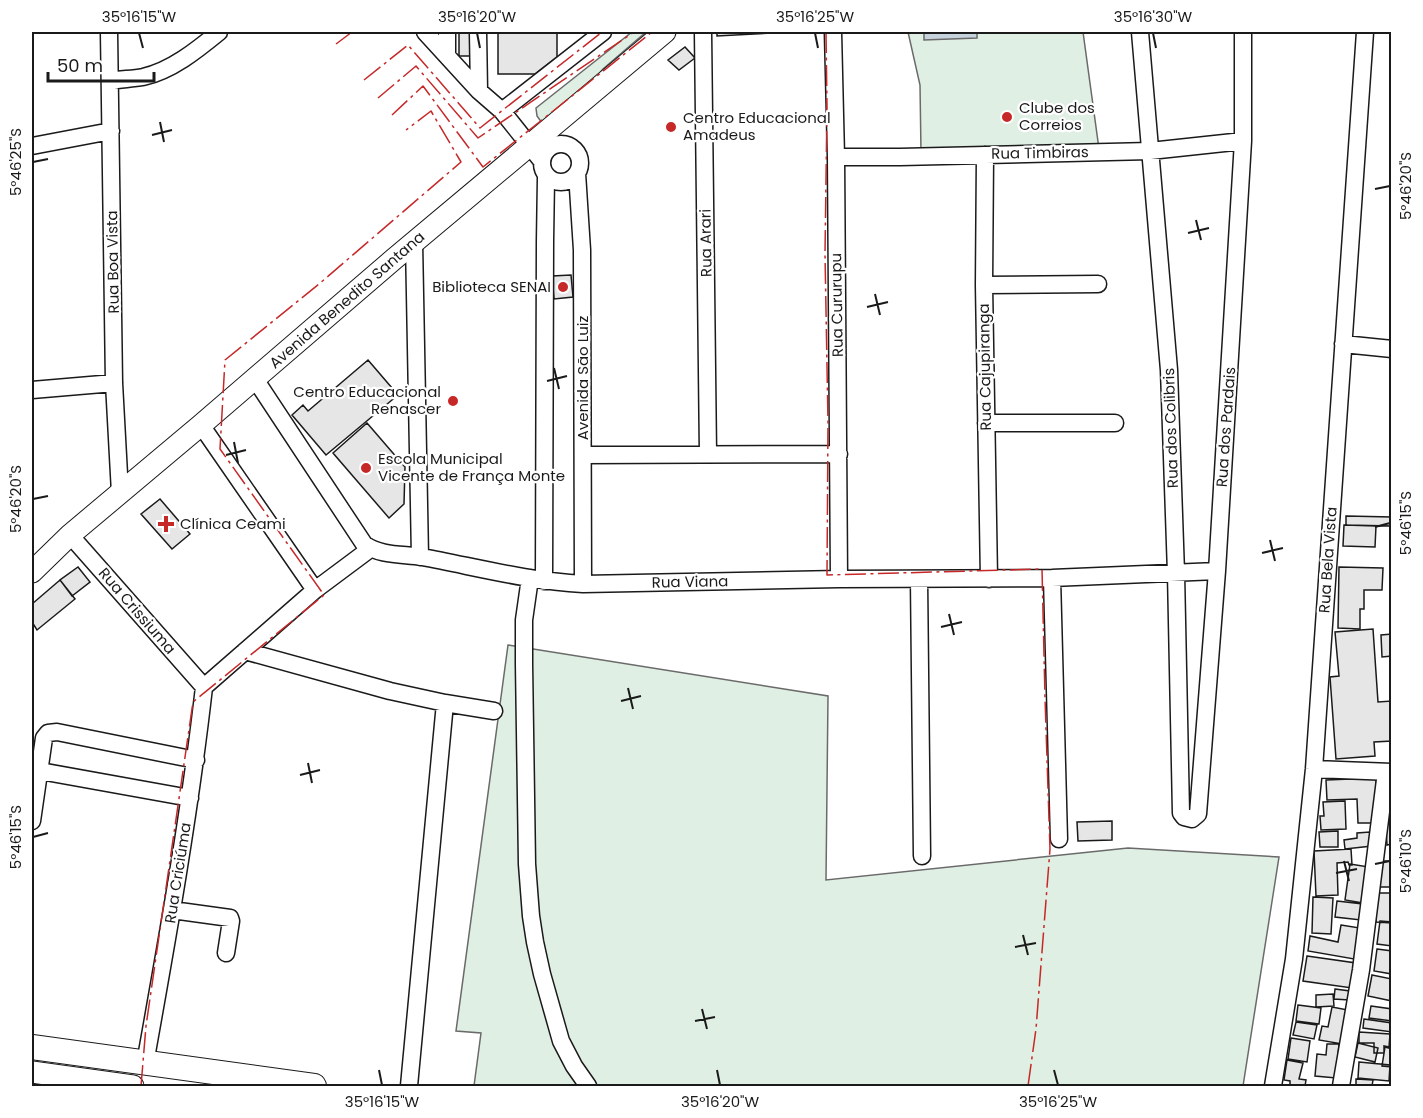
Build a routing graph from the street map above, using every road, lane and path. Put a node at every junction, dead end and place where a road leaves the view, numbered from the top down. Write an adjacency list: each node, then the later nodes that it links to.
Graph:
1 (109, 32): 14 (street, Rua Boa Vista)
2 (219, 32): 14 (street)
3 (425, 32): 13 (street)
4 (447, 32): 13 (street)
5 (478, 32): 15 (street)
6 (603, 32): 16 (street)
7 (665, 32): 17 (main road, Avenida Benedito Santana)
8 (703, 32): 39 (street, Rua Arari)
9 (833, 32): 25 (street, Rua Cururupu)
10 (1140, 32): 22 (street, Rua dos Colibris)
11 (1243, 32): 19 (street, Rua dos Pardais)
12 (1365, 32): 31 (street, Rua Bela Vista)
13 (447, 56): 15 (street)
14 (110, 81): 18 (street, Rua Boa Vista)
15 (478, 91): 16 (street)
16 (502, 111): 23 (street)
17 (566, 115): 21 (street); 23 (main road, Avenida Benedito Santana)
18 (111, 130): 20 (street); 34 (street, Rua Boa Vista)
19 (1244, 141): 22 (street, Rua Timbiras); 47 (street, Rua dos Pardais)
20 (32, 146)
21 (572, 147): 23 (street); 26 (street)
22 (1150, 151): 24 (street, Rua Timbiras); 48 (street, Rua dos Colibris)
23 (536, 153): 27 (street); 28 (main road, Avenida Benedito Santana)
24 (985, 155): 25 (street, Rua Timbiras); 30 (street, Rua Cajupiranga)
25 (836, 157): 40 (street, Rua Cururupu)
26 (578, 173): 27 (street); 41 (street, Avenida São Luiz)
27 (546, 178): 53 (street)
28 (414, 242): 33 (main road, Avenida Benedito Santana); 45 (street)
29 (1098, 284): 30 (street)
30 (984, 285): 36 (street, Rua Cajupiranga)
31 (1342, 344): 32 (street); 61 (street, Rua Bela Vista)
32 (1392, 349)
33 (255, 379): 38 (main road, Avenida Benedito Santana); 44 (street)
34 (114, 383): 35 (street); 42 (street, Rua Boa Vista)
35 (32, 390)
36 (986, 423): 37 (street); 52 (street, Rua Cajupiranga)
37 (1115, 423)
38 (201, 425): 42 (main road, Avenida Benedito Santana); 55 (street)
39 (708, 454): 40 (street); 41 (street)
40 (839, 454): 50 (street, Rua Cururupu)
41 (583, 455): 54 (street, Avenida São Luiz)
42 (120, 493): 43 (main road, Avenida Benedito Santana)
43 (70, 536): 46 (main road, Avenida Benedito Santana); 57 (street, Rua Crissiuma)
44 (370, 549): 45 (street, Rua Viana); 55 (street)
45 (420, 557): 53 (street, Rua Viana)
46 (34, 567)
47 (1217, 571): 48 (street, Rua Viana); 65 (street, Rua dos Pardais)
48 (1176, 573): 49 (street, Rua Viana); 65 (street, Rua dos Colibris)
49 (1052, 578): 52 (street, Rua Viana); 67 (street)
50 (839, 579): 51 (street, Rua Viana); 54 (street, Rua Viana)
51 (919, 579): 52 (street, Rua Viana); 68 (street)
52 (989, 579)
53 (537, 580): 54 (street, Rua Viana); 78 (street)
54 (583, 584)
55 (315, 590): 56 (street)
56 (245, 651): 57 (street); 58 (street)
57 (204, 687): 60 (street, Rua Criciúma)
58 (445, 703): 59 (street); 77 (street)
59 (494, 711)
60 (196, 760): 62 (street); 64 (street, Rua Criciúma)
61 (1314, 769): 63 (street); 79 (street, Rua Bela Vista)
62 (40, 771): 64 (street); 66 (street)
63 (1389, 772): 80 (street)
64 (190, 798): 69 (street, Rua Criciúma)
65 (1192, 819)
66 (32, 821)
67 (1059, 839)
68 (922, 856)
69 (172, 910): 70 (street); 74 (street, Rua Criciúma)
70 (226, 953)
71 (32, 1045): 74 (highway)
72 (32, 1062): 74 (highway)
73 (32, 1072): 74 (main road)
74 (143, 1072): 75 (highway); 76 (highway)
75 (205, 1086)
76 (314, 1086)
77 (409, 1086)
78 (588, 1086)
79 (1273, 1086)
80 (1341, 1086)

